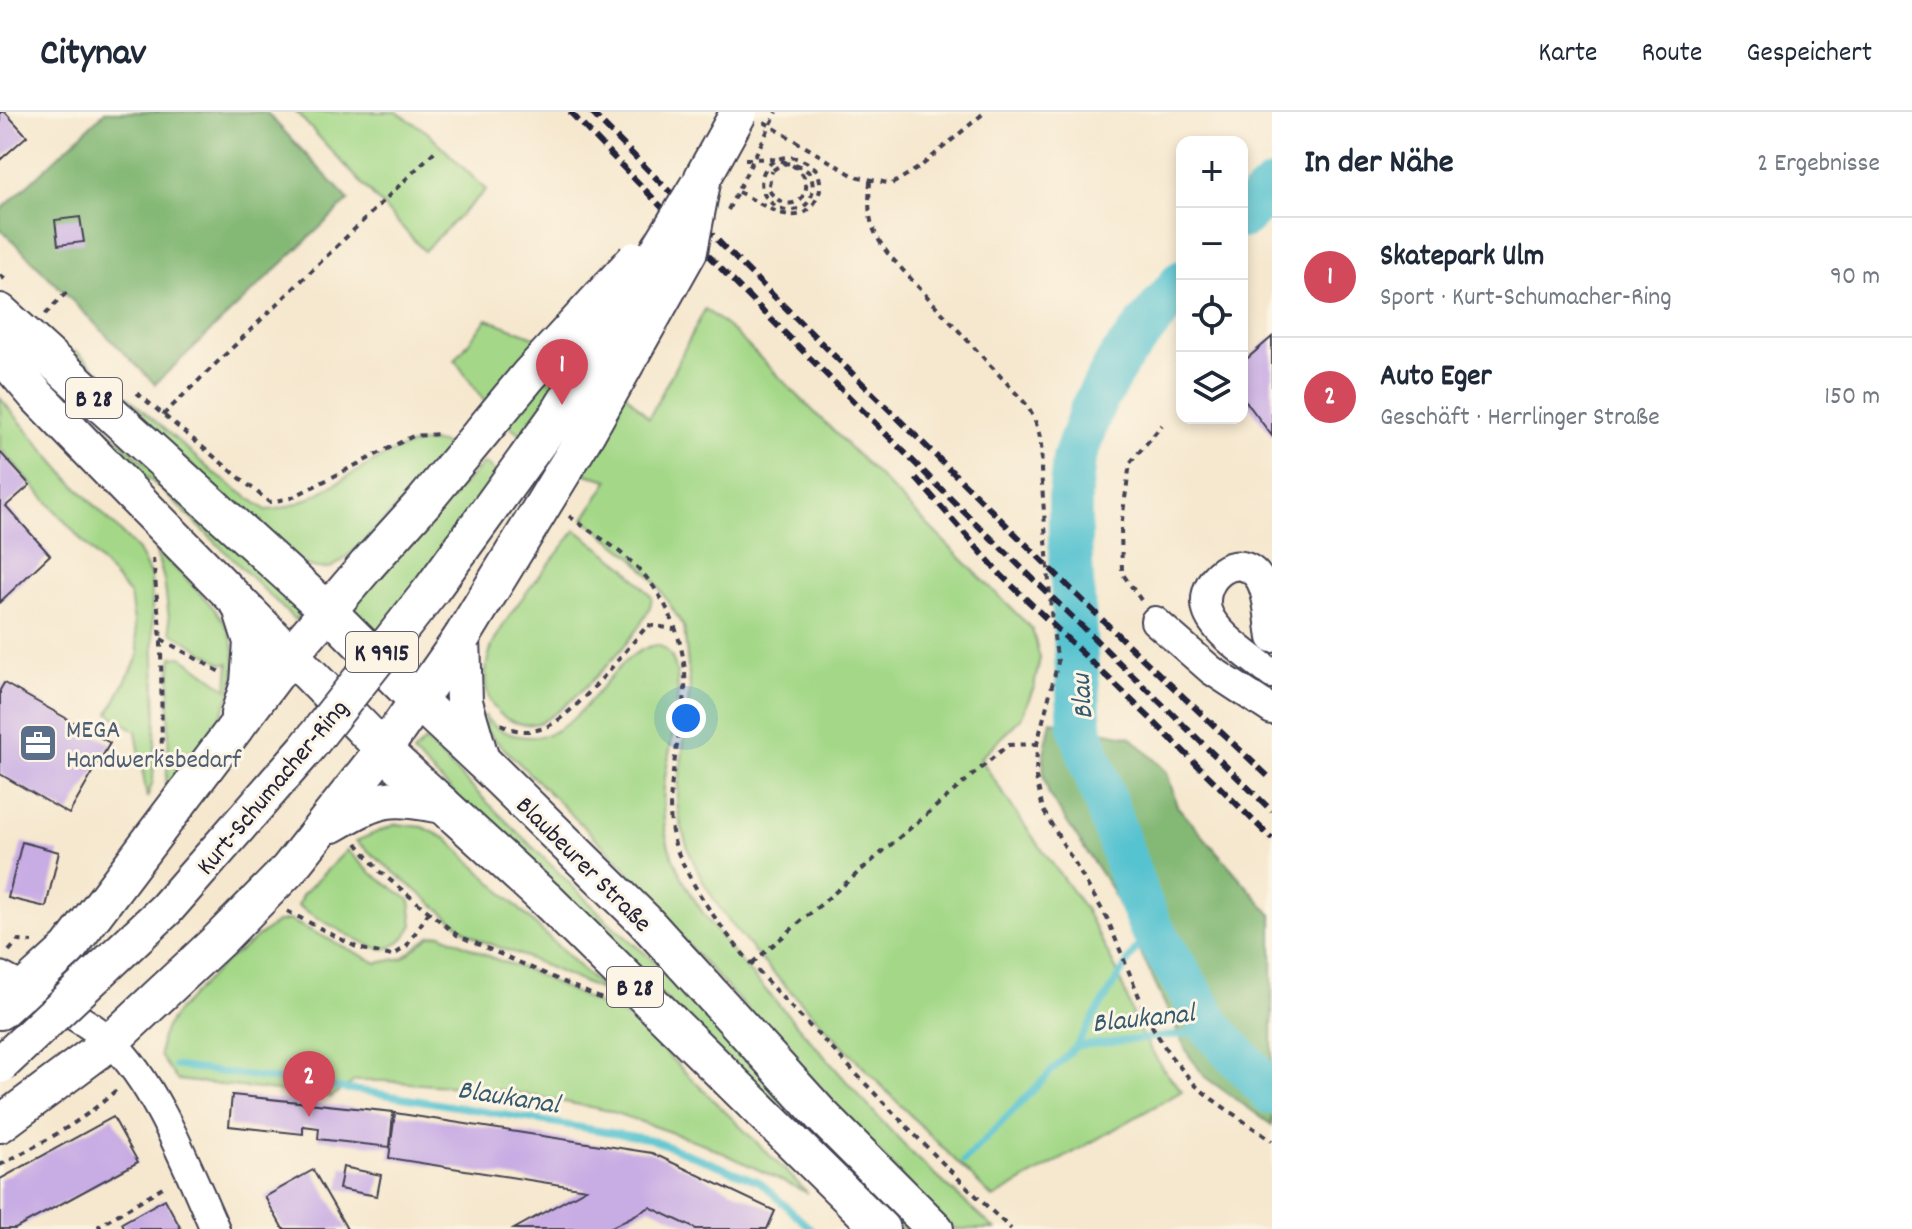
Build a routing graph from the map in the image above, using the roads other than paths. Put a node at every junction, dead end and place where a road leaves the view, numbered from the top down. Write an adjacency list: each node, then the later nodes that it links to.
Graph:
1 (749, 116): 2 (main road, Kurt-Schumacher-Ring / K 9915, bridge)
2 (701, 181): 6 (main road, bridge); 8 (main road, bridge); 21 (main road, Kurt-Schumacher-Ring / K 9915, bridge)
3 (5, 298): 6 (main road, B 28)
4 (0, 353): 5 (main road, B 28)
5 (239, 601): 10 (main road, B 28); 14 (main road)
6 (327, 610): 10 (main road); 12 (main road, Blaubeurer Straße / B 28)
7 (1155, 621): 13 (street)
8 (462, 637): 12 (main road); 16 (main road)
9 (1272, 638): 11 (street)
10 (291, 654): 14 (main road); 15 (main road, Blaubeurer Straße / B 28)
11 (1272, 674)
12 (417, 700): 15 (main road); 16 (main road, Blaubeurer Straße / B 28)
13 (1272, 710)
14 (234, 730): 19 (main road)
15 (384, 749): 17 (main road, Blaubeurer Straße / B 28); 18 (main road)
16 (481, 760): 25 (main road, Blaubeurer Straße / B 28)
17 (443, 805): 18 (main road); 24 (main road, Blaubeurer Straße / B 28)
18 (335, 835): 20 (main road)
19 (8, 992): 20 (street)
20 (110, 1042): 22 (main road); 23 (street)
21 (0, 1065)
22 (0, 1124)
23 (215, 1229)
24 (881, 1229)
25 (935, 1229)

